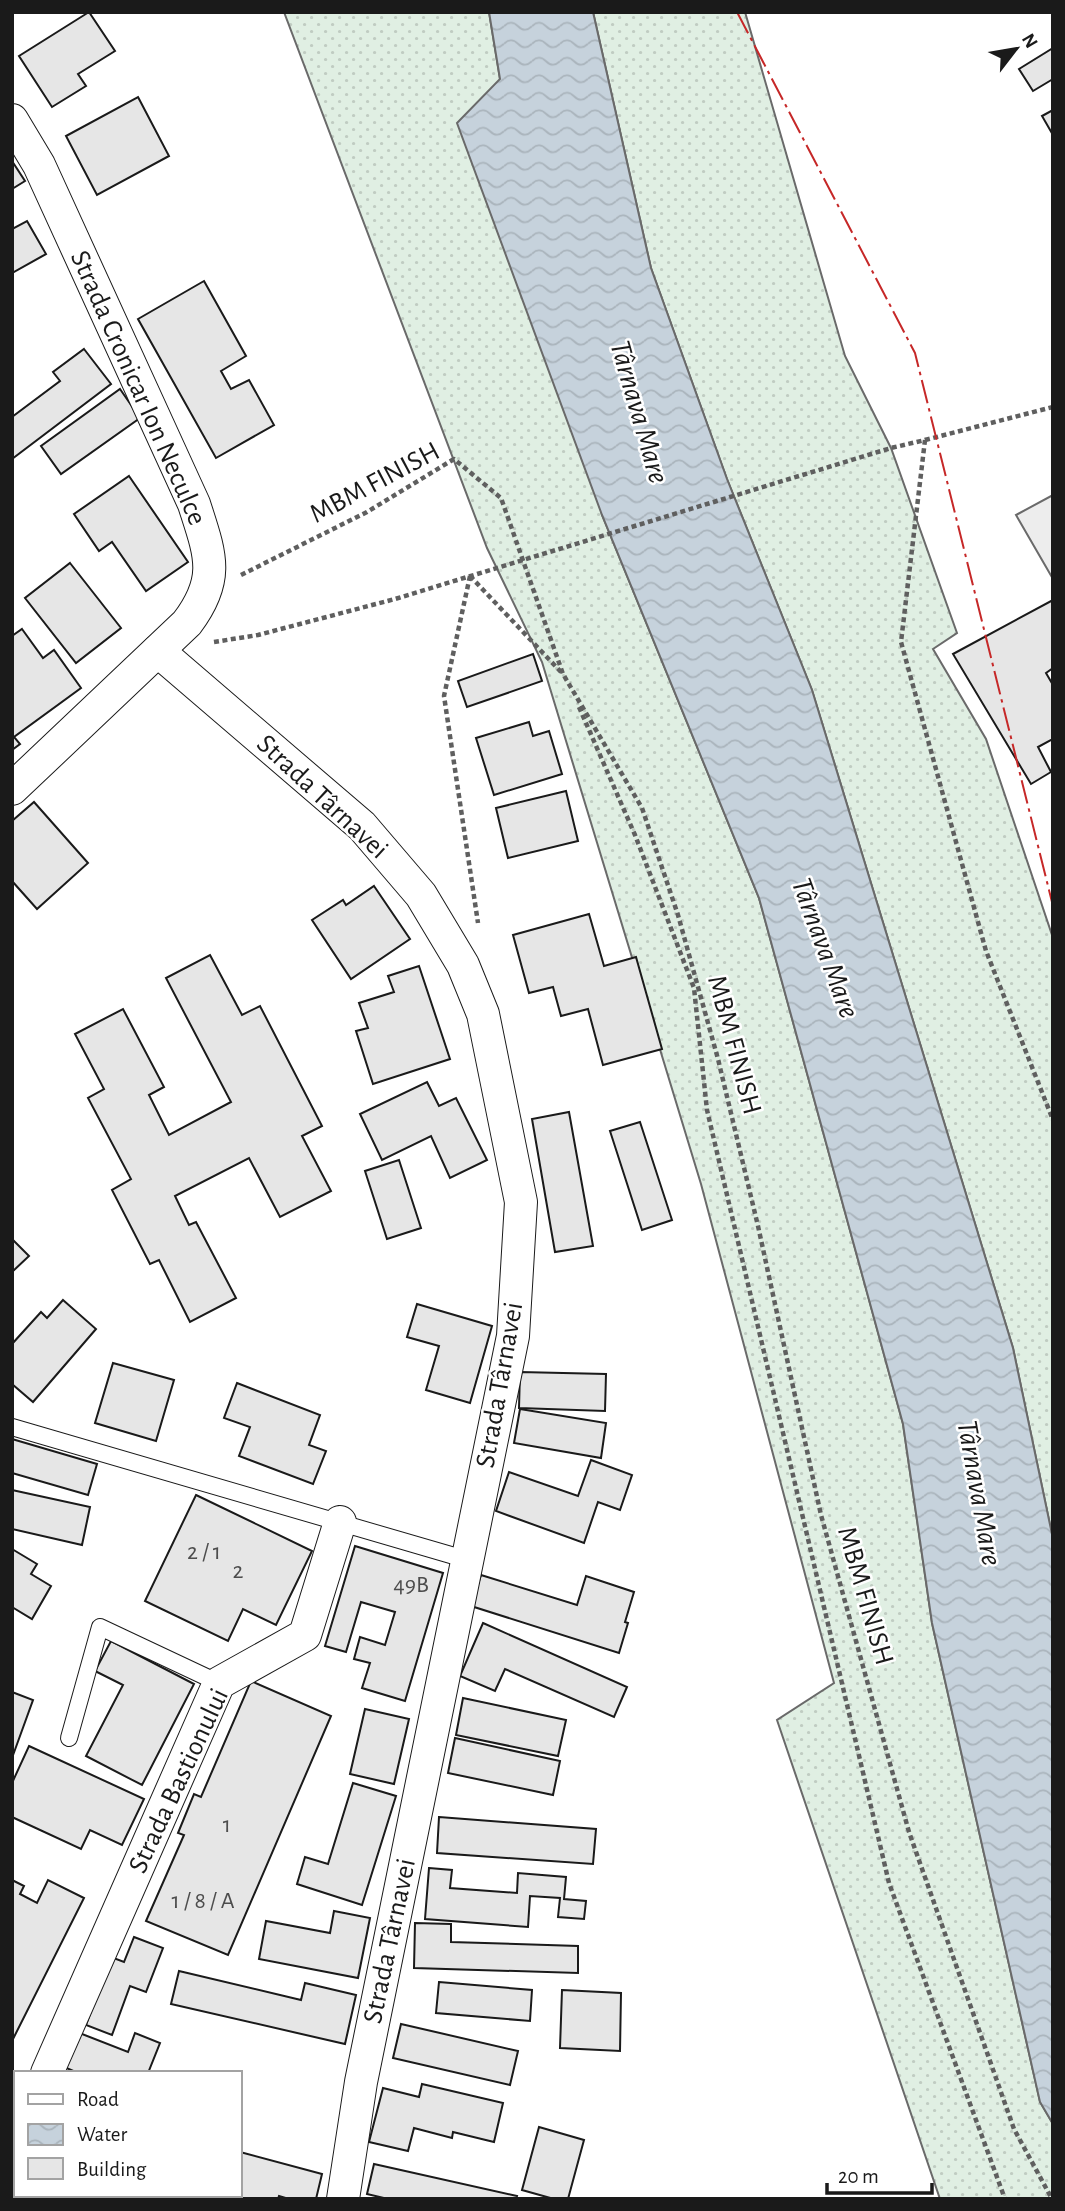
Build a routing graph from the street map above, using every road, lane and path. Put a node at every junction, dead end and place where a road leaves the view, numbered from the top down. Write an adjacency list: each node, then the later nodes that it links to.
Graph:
1 (12, 120): 6 (street, Strada Cronicar Ion Neculce)
2 (1053, 407): 3 (path)
3 (925, 440): 4 (path); 10 (path)
4 (470, 576): 6 (path); 7 (path); 8 (path)
5 (235, 578): 7 (path, MBM FINISH)
6 (158, 651): 9 (street, Strada Cronicar Ion Neculce); 13 (street, Strada Târnavei)
7 (563, 674): 18 (path); 19 (path, MBM FINISH)
8 (444, 696)
9 (12, 789)
10 (1053, 1120)
11 (12, 1427): 12 (lane)
12 (340, 1522): 13 (lane); 14 (street, Strada Bastionului)
13 (468, 1560): 17 (street, Strada Târnavei)
14 (219, 1683): 15 (lane); 16 (street, Strada Bastionului)
15 (69, 1738)
16 (48, 2071)
17 (343, 2199)
18 (1005, 2199)
19 (1052, 2199)

